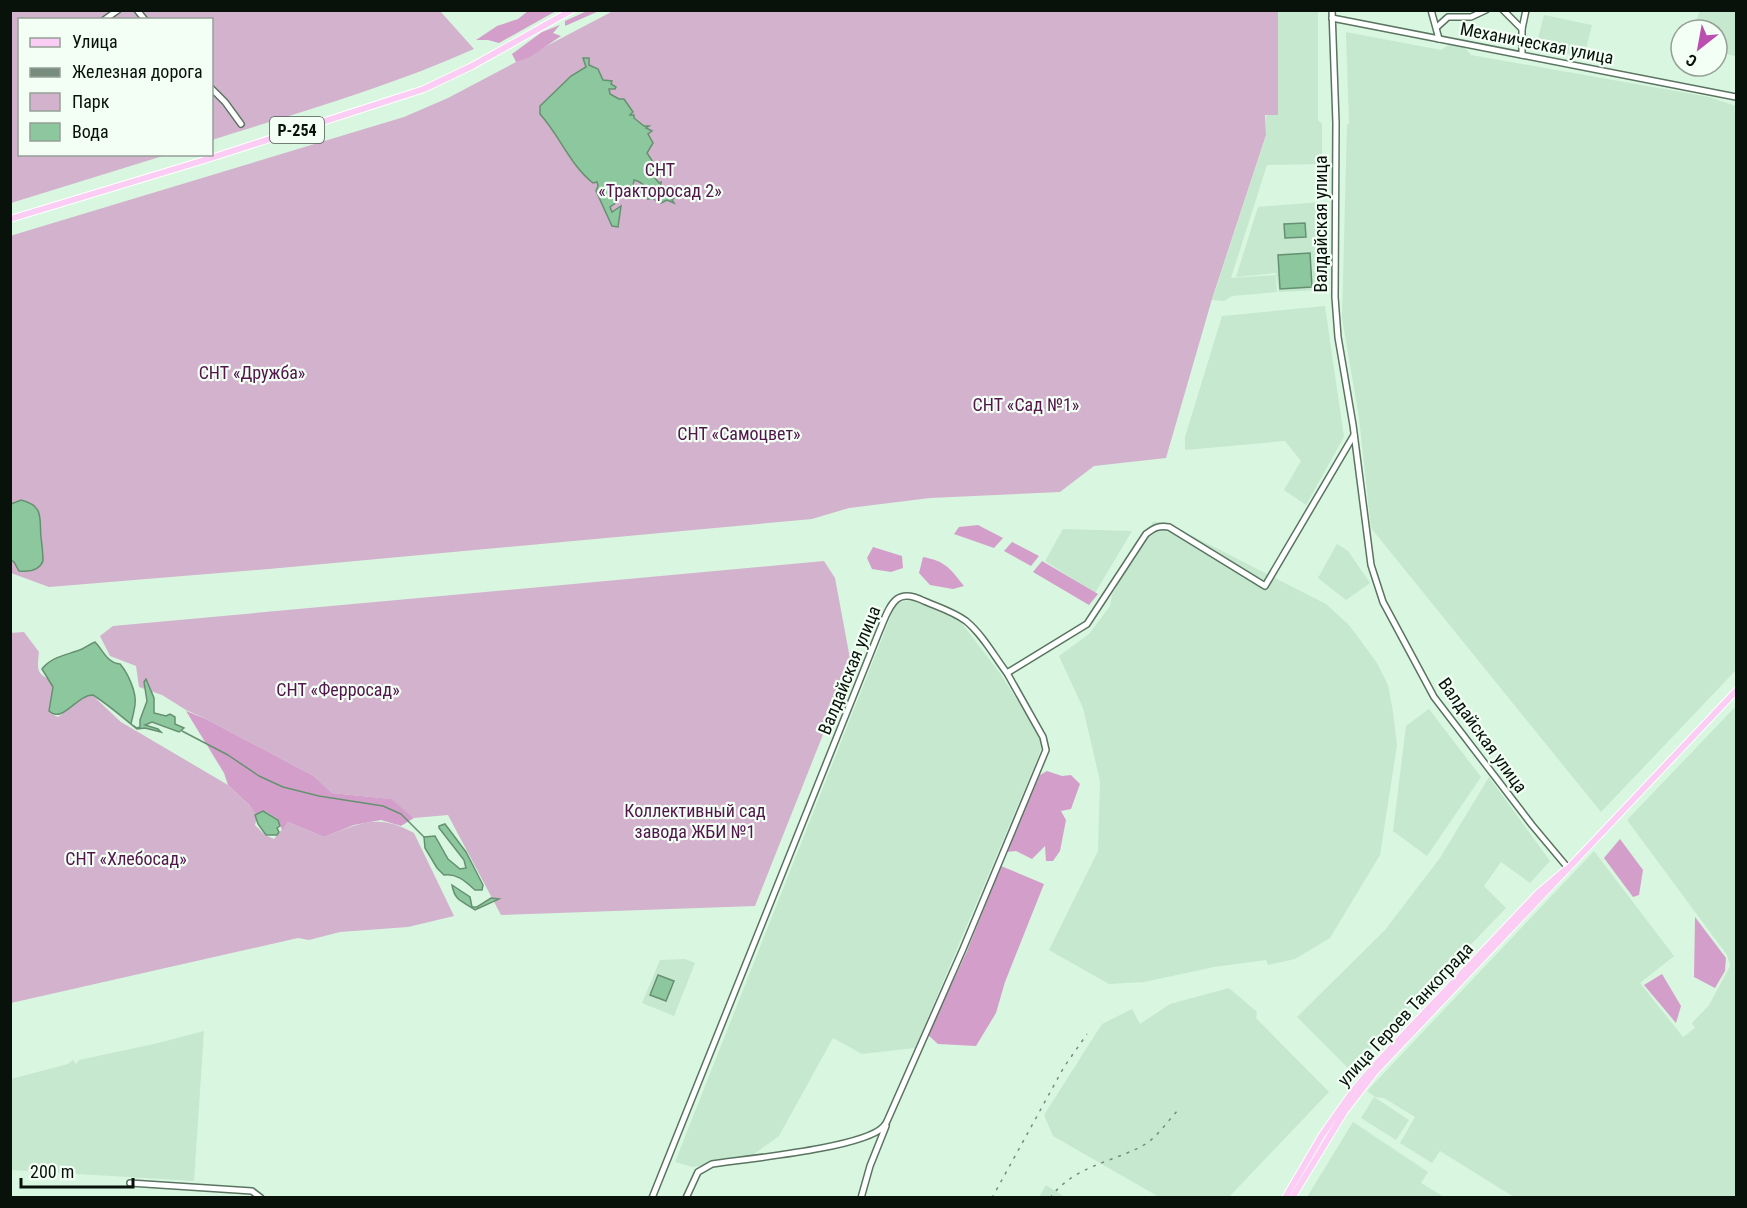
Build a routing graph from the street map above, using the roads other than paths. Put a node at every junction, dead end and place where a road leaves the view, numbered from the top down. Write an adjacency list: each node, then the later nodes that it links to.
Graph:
1 (572, 10): 15 (main road, Р-254)
2 (1332, 10): 7 (street, Валдайская улица)
3 (1431, 10): 8 (street)
4 (1486, 10): 8 (street)
5 (1503, 10): 9 (street)
6 (1526, 10): 9 (street)
7 (1332, 18): 10 (street, Механическая улица); 16 (street, Валдайская улица)
8 (1437, 27): 10 (street)
9 (1522, 29): 11 (street)
10 (1439, 39): 11 (street, Механическая улица)
11 (1522, 55): 13 (street, Механическая улица)
12 (213, 90): 14 (street)
13 (1737, 97)
14 (241, 124)
15 (10, 219)
16 (1354, 435): 17 (street); 19 (street, Валдайская улица)
17 (1007, 674): 20 (street, Валдайская улица); 23 (street, Валдайская улица)
18 (1737, 692): 19 (main road, улица Героев Танкограда)
19 (1568, 868): 26 (main road, улица Героев Танкограда); 27 (main road, улица Героев Танкограда)
20 (888, 1119): 24 (street); 25 (street)
21 (130, 1183): 22 (street)
22 (261, 1197)
23 (652, 1197)
24 (686, 1197)
25 (861, 1197)
26 (1285, 1197)
27 (1292, 1197)

